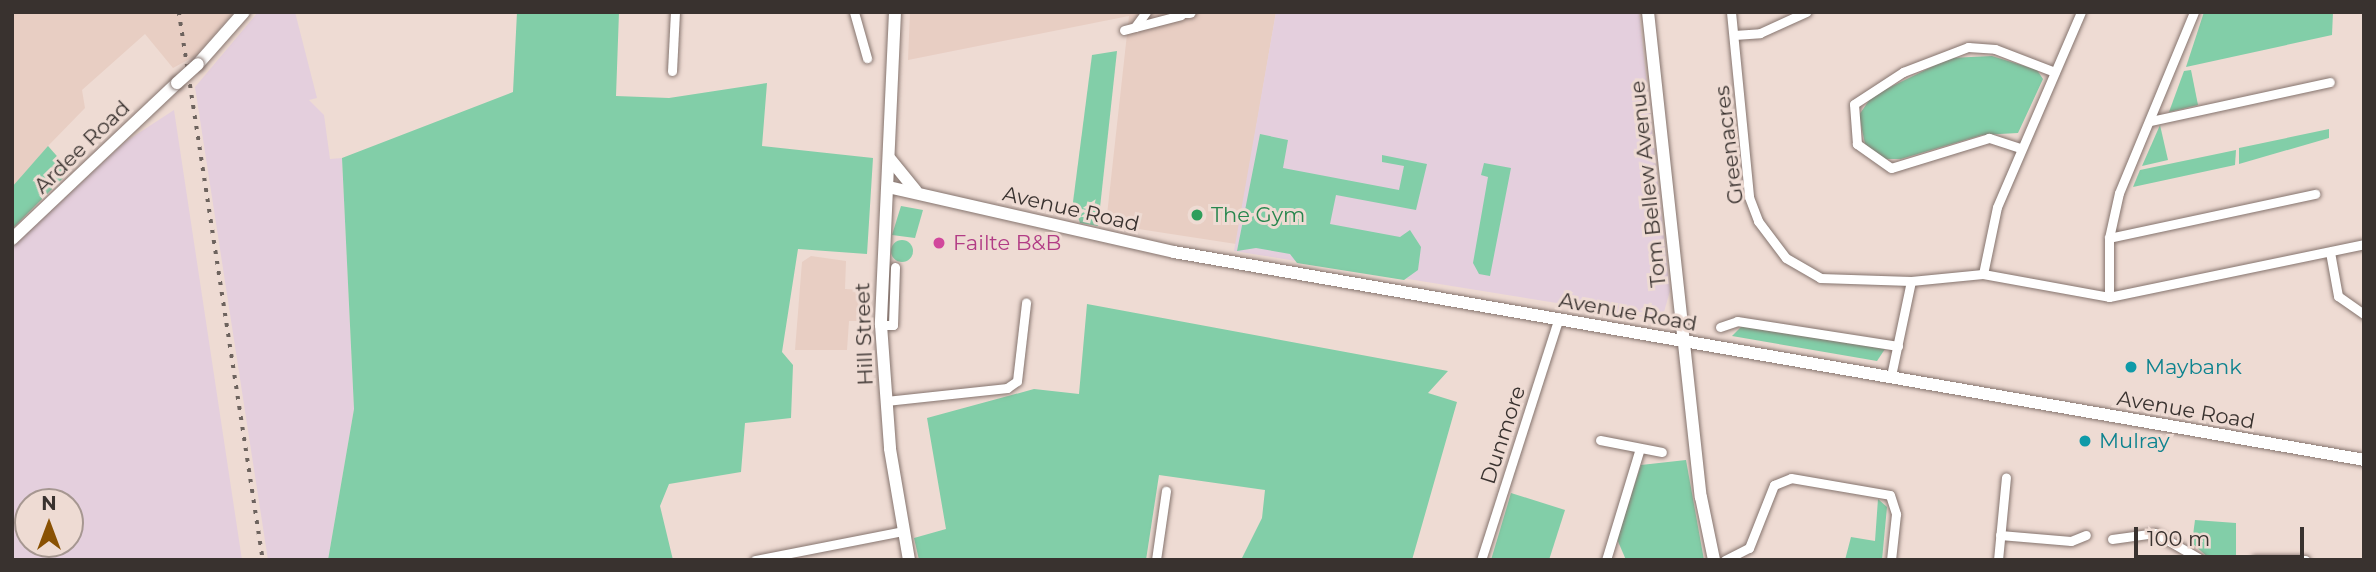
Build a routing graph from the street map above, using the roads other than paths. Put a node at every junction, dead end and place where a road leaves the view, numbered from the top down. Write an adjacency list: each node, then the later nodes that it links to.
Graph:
1 (244, 12): 24 (street, Ardee Road, bridge)
2 (675, 12): 14 (street)
3 (854, 12): 13 (street)
4 (895, 12): 19 (street, Hill Street)
5 (1146, 12): 11 (street)
6 (1648, 12): 36 (street, Tom Bellew Avenue)
7 (1731, 12): 12 (street, Greenacres)
8 (1805, 12): 12 (street)
9 (2081, 12): 15 (street)
10 (2194, 12): 17 (street)
11 (1184, 13)
12 (1734, 35): 29 (street, Greenacres)
13 (867, 58)
14 (672, 71)
15 (2055, 72): 18 (street); 18 (street)
16 (2330, 82): 17 (street)
17 (2151, 121): 23 (street)
18 (2020, 148): 28 (street)
19 (889, 156): 20 (street, Hill Street); 21 (street)
20 (888, 187): 21 (street, Avenue Road); 34 (street, Hill Street)
21 (919, 194): 33 (street, Avenue Road)
22 (2315, 194): 23 (street)
23 (2109, 238): 30 (street)
24 (12, 239)
25 (2364, 244): 26 (street, Greenacres)
26 (2330, 252): 30 (street, Greenacres); 32 (street)
27 (895, 267): 34 (street)
28 (1983, 274): 29 (street, Greenacres); 30 (street, Greenacres)
29 (1911, 281): 37 (street)
30 (2109, 297)
31 (1026, 303): 39 (street)
32 (2364, 314)
33 (1559, 320): 36 (street, Avenue Road); 53 (street, Dunmore)
34 (881, 325): 39 (street, Hill Street)
35 (1720, 327): 37 (street)
36 (1686, 342): 38 (street, Avenue Road); 55 (street, Tom Bellew Avenue)
37 (1898, 346): 38 (street)
38 (1891, 376): 43 (street, Avenue Road)
39 (886, 401): 46 (street, Hill Street)
40 (1600, 440): 41 (street)
41 (1640, 448): 42 (street); 54 (street)
42 (1662, 453)
43 (2364, 460)
44 (2006, 477): 47 (street)
45 (1166, 491): 52 (street)
46 (903, 531): 50 (street); 51 (street, Hill Street)
47 (2000, 535): 48 (street); 58 (street)
48 (2087, 535)
49 (2112, 538): 59 (street)
50 (755, 560)
51 (909, 560)
52 (1156, 560)
53 (1481, 560)
54 (1606, 560)
55 (1714, 560)
56 (1725, 560): 57 (street)
57 (1891, 560)
58 (1998, 560)
59 (2202, 560)
60 (2255, 560): 61 (street)
61 (2305, 560)

